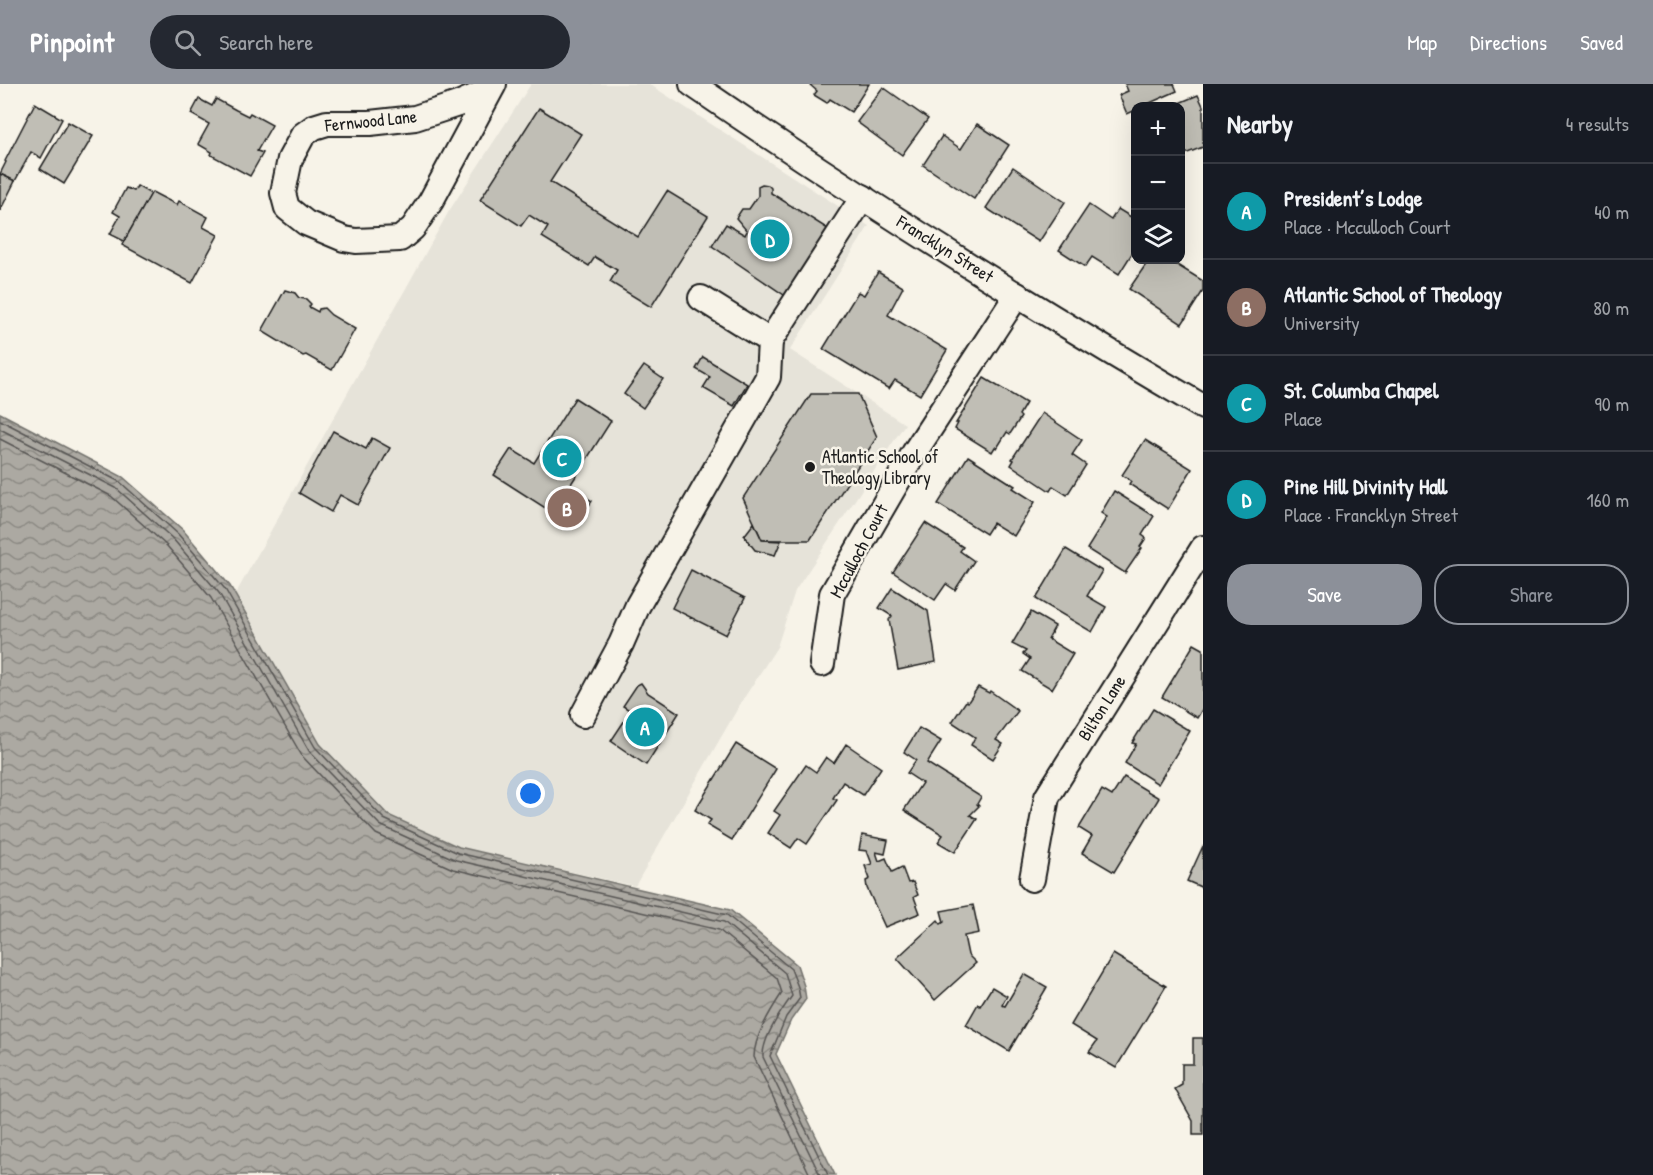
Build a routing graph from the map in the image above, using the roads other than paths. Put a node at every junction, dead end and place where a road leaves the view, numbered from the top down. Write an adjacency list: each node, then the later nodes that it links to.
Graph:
1 (494, 84): 1 (street, Fernwood Lane)
2 (692, 84): 3 (street, Francklyn Street)
3 (862, 197): 4 (street, Francklyn Street); 6 (street)
4 (1017, 295): 7 (street, Francklyn Street); 9 (street, Mcculloch Court)
5 (701, 298): 6 (street)
6 (770, 341): 10 (street)
7 (1203, 407)
8 (1203, 548): 11 (street, Bilton Lane)
9 (822, 664)
10 (583, 715)
11 (1032, 879)

